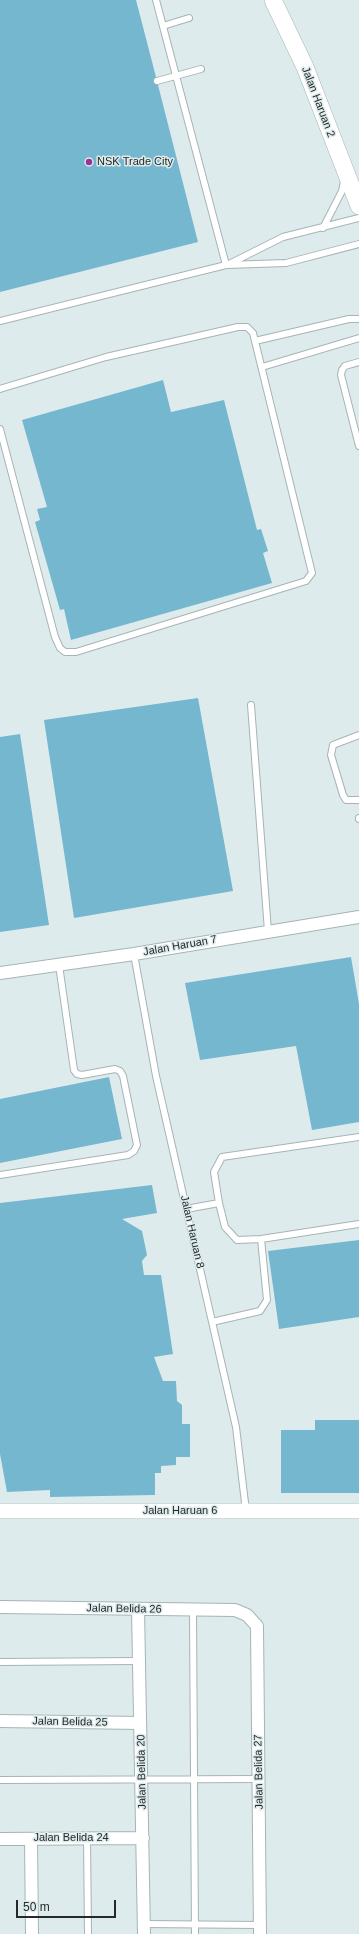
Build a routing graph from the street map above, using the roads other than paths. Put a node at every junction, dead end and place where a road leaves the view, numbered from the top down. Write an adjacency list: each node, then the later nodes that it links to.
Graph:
1 (156, 0): 4 (lane)
2 (273, 0): 8 (main road, Jalan Haruan 2)
3 (189, 18): 4 (lane)
4 (163, 26): 6 (lane)
5 (201, 69): 6 (lane)
6 (176, 77): 7 (lane); 13 (lane)
7 (157, 81)
8 (340, 158): 9 (main road, Jalan Haruan 2); 11 (lane)
9 (359, 206)
10 (359, 218): 11 (lane)
11 (323, 228): 13 (lane)
12 (359, 244): 13 (lane)
13 (226, 265): 15 (lane)
14 (359, 319): 17 (lane)
15 (0, 321)
16 (359, 338): 19 (lane)
17 (255, 341): 19 (lane); 20 (lane)
18 (359, 362): 22 (lane)
19 (262, 367): 21 (lane)
20 (0, 389)
21 (0, 429)
22 (359, 446)
23 (251, 705): 27 (lane)
24 (359, 735): 25 (lane)
25 (359, 800)
26 (359, 917): 27 (street, Jalan Haruan 7)
27 (268, 931): 28 (street, Jalan Haruan 7)
28 (134, 954): 29 (street, Jalan Haruan 7); 34 (lane, Jalan Haruan 8)
29 (59, 965): 30 (street, Jalan Haruan 7); 32 (lane)
30 (0, 973)
31 (359, 1137): 33 (lane)
32 (0, 1175)
33 (219, 1202): 34 (lane); 36 (lane)
34 (186, 1209): 37 (lane, Jalan Haruan 8)
35 (359, 1224): 36 (lane)
36 (261, 1239): 37 (lane)
37 (212, 1322): 39 (lane, Jalan Haruan 8)
38 (0, 1511): 39 (street, Jalan Haruan 6)
39 (246, 1511): 40 (street, Jalan Haruan 6)
40 (359, 1511)
41 (0, 1607): 42 (street, Jalan Belida 26)
42 (138, 1609): 43 (street, Jalan Belida 26); 45 (street, Jalan Belida 20)
43 (193, 1610): 44 (street, Jalan Belida 26); 49 (lane)
44 (247, 1615): 50 (street, Jalan Belida 27)
45 (139, 1661): 46 (lane); 48 (street, Jalan Belida 20)
46 (0, 1662)
47 (0, 1721): 48 (street, Jalan Belida 25)
48 (140, 1723): 52 (street, Jalan Belida 20)
49 (194, 1779): 50 (lane); 52 (lane); 57 (lane)
50 (259, 1779): 59 (street, Jalan Belida 27)
51 (0, 1780): 52 (lane)
52 (142, 1780): 54 (street, Jalan Belida 20)
53 (87, 1838): 54 (street, Jalan Belida 24); 56 (street, Jalan Belida 24); 61 (lane)
54 (143, 1838): 58 (street, Jalan Belida 20)
55 (0, 1839): 56 (street, Jalan Belida 24)
56 (31, 1839): 60 (street)
57 (195, 1924): 58 (lane); 59 (lane); 62 (lane)
58 (144, 1929)
59 (260, 1930)
60 (32, 1934)
61 (88, 1934)
62 (195, 1934)

